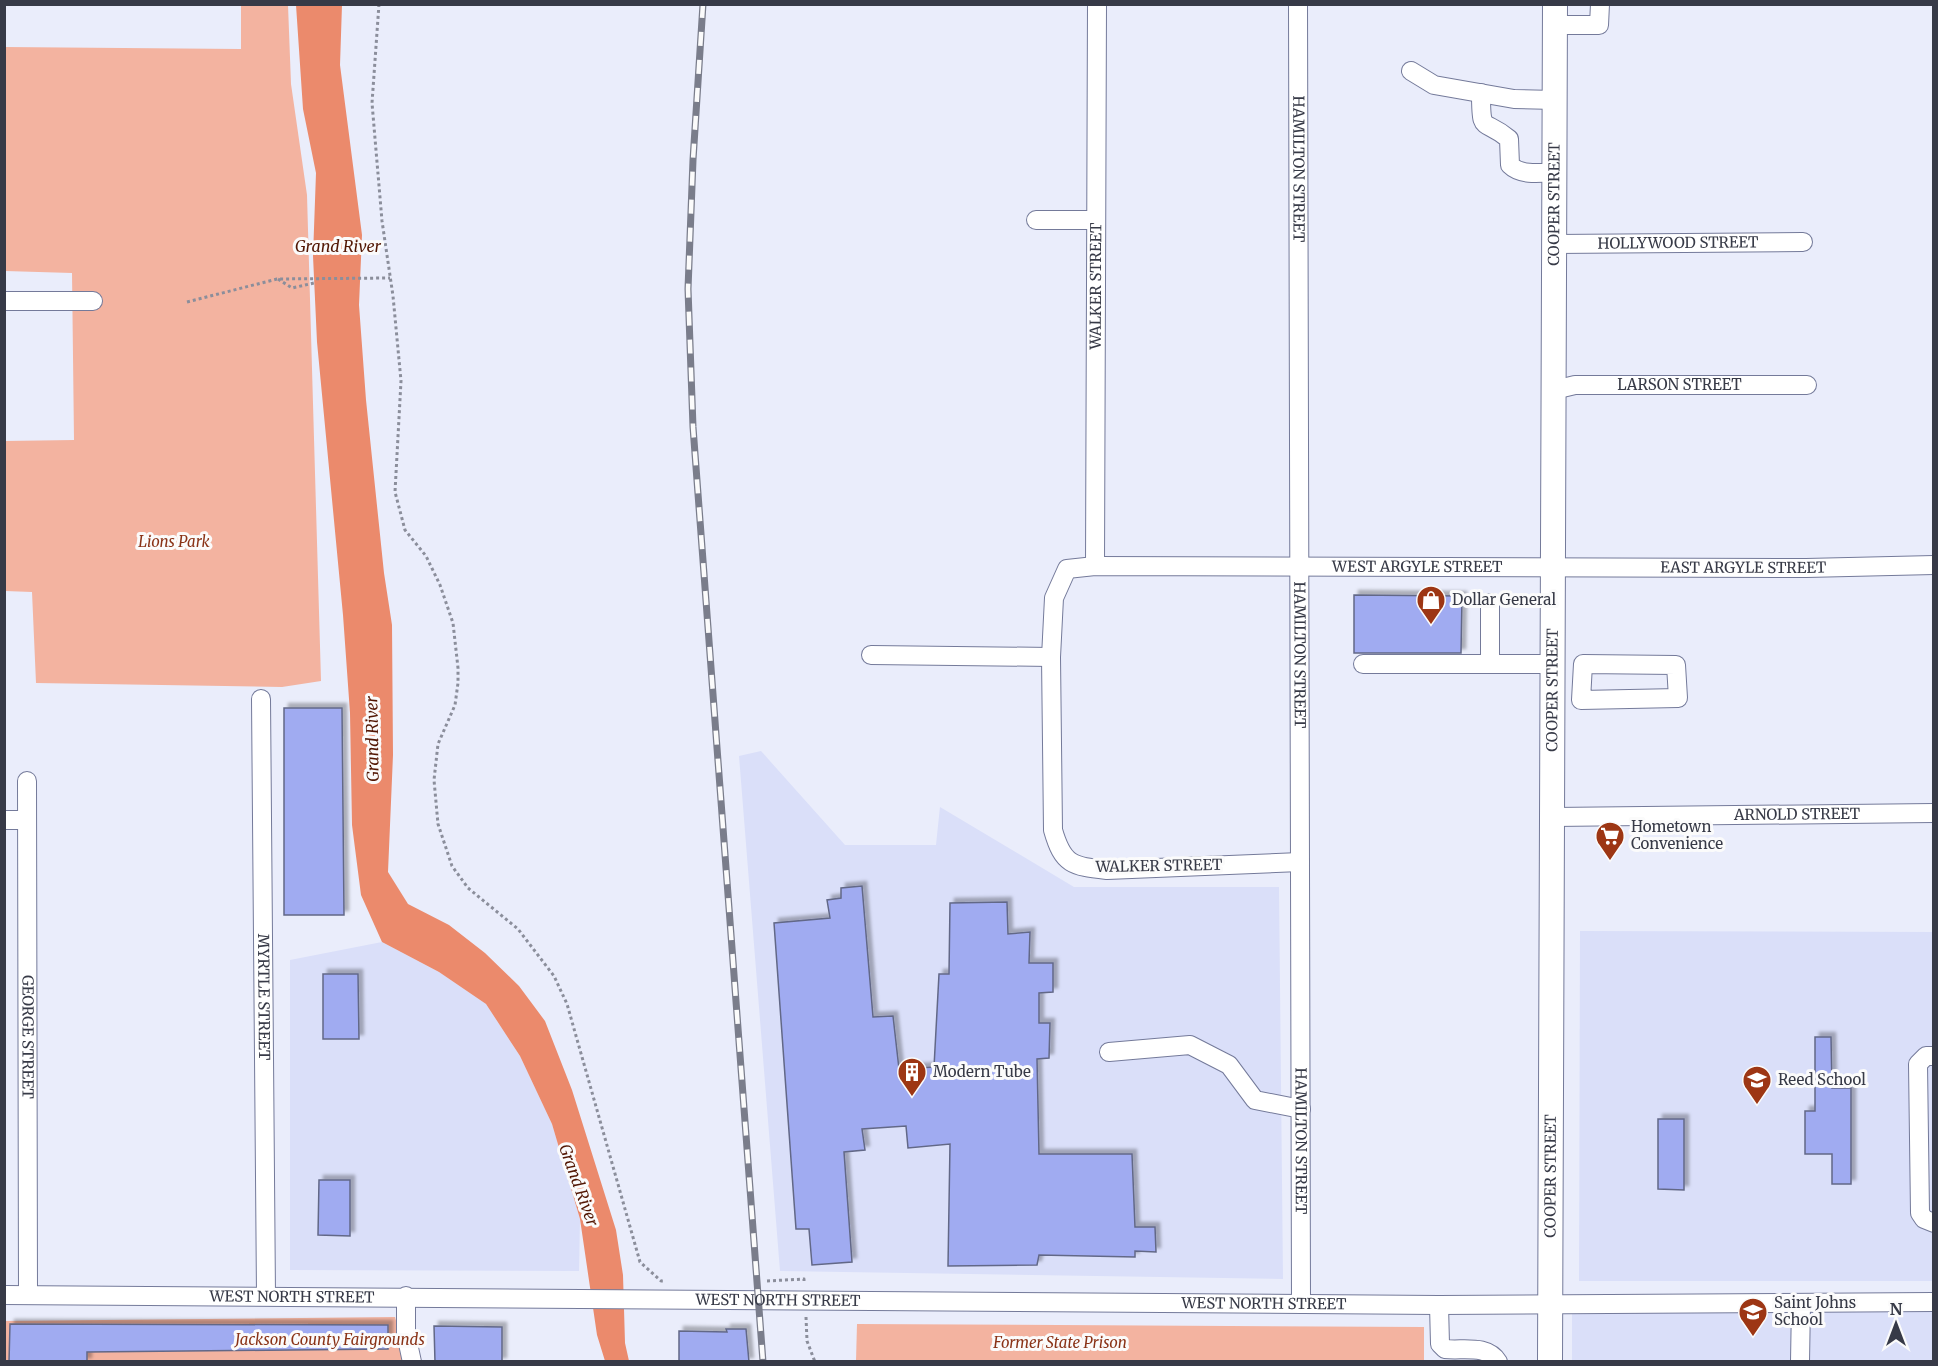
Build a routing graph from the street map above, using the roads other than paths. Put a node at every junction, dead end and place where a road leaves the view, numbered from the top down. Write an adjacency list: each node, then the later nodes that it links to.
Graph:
1 (1097, 4): 10 (street, WALKER STREET)
2 (1299, 4): 19 (street, HAMILTON STREET)
3 (1600, 4): 4 (street)
4 (1555, 15): 7 (main road, COOPER STREET)
5 (1411, 71): 6 (street)
6 (1482, 93): 7 (street); 8 (street)
7 (1555, 100): 8 (main road, COOPER STREET)
8 (1555, 172): 12 (main road, COOPER STREET)
9 (1036, 220): 10 (street)
10 (1096, 220): 17 (street, WALKER STREET)
11 (1803, 242): 12 (street, HOLLYWOOD STREET)
12 (1555, 244): 16 (main road, COOPER STREET)
13 (4, 300): 14 (street)
14 (93, 301)
15 (1807, 385): 16 (street, LARSON STREET)
16 (1554, 390): 20 (main road, COOPER STREET)
17 (1095, 566): 19 (street, WEST ARGYLE STREET); 21 (street, WEST ARGYLE STREET)
18 (1934, 566): 20 (street, EAST ARGYLE STREET)
19 (1300, 567): 20 (street, WEST ARGYLE STREET); 36 (street, HAMILTON STREET)
20 (1552, 567): 27 (main road, COOPER STREET)
21 (1067, 569): 24 (street, WALKER STREET)
22 (1490, 603): 25 (street)
23 (871, 655): 24 (street)
24 (1052, 657): 36 (street, WALKER STREET)
25 (1490, 663): 26 (street); 27 (street)
26 (1363, 664)
27 (1552, 664): 28 (main road, COOPER STREET)
28 (1553, 689): 29 (street); 33 (main road, COOPER STREET)
29 (1582, 690): 29 (street)
30 (261, 699): 43 (street, MYRTLE STREET)
31 (27, 781): 35 (street, GEORGE STREET)
32 (1934, 813): 33 (street, ARNOLD STREET)
33 (1553, 817): 49 (main road, COOPER STREET)
34 (4, 820): 35 (street)
35 (27, 820): 42 (street, GEORGE STREET)
36 (1300, 862): 39 (street, HAMILTON STREET)
37 (1109, 1052): 39 (street)
38 (1934, 1056): 40 (street)
39 (1300, 1109): 46 (street, HAMILTON STREET)
40 (1934, 1223)
41 (4, 1294): 42 (street, WEST NORTH STREET)
42 (28, 1295): 43 (street, WEST NORTH STREET)
43 (266, 1296): 44 (street, WEST NORTH STREET)
44 (406, 1296): 46 (street, WEST NORTH STREET); 51 (street)
45 (1934, 1302): 47 (street, WEST NORTH STREET)
46 (1301, 1304): 48 (street, WEST NORTH STREET)
47 (1801, 1304): 49 (street, WEST NORTH STREET); 53 (street)
48 (1439, 1305): 49 (street, WEST NORTH STREET); 52 (street)
49 (1550, 1305): 50 (main road, COOPER STREET)
50 (1550, 1351)
51 (412, 1362)
52 (1498, 1362)
53 (1800, 1362)

